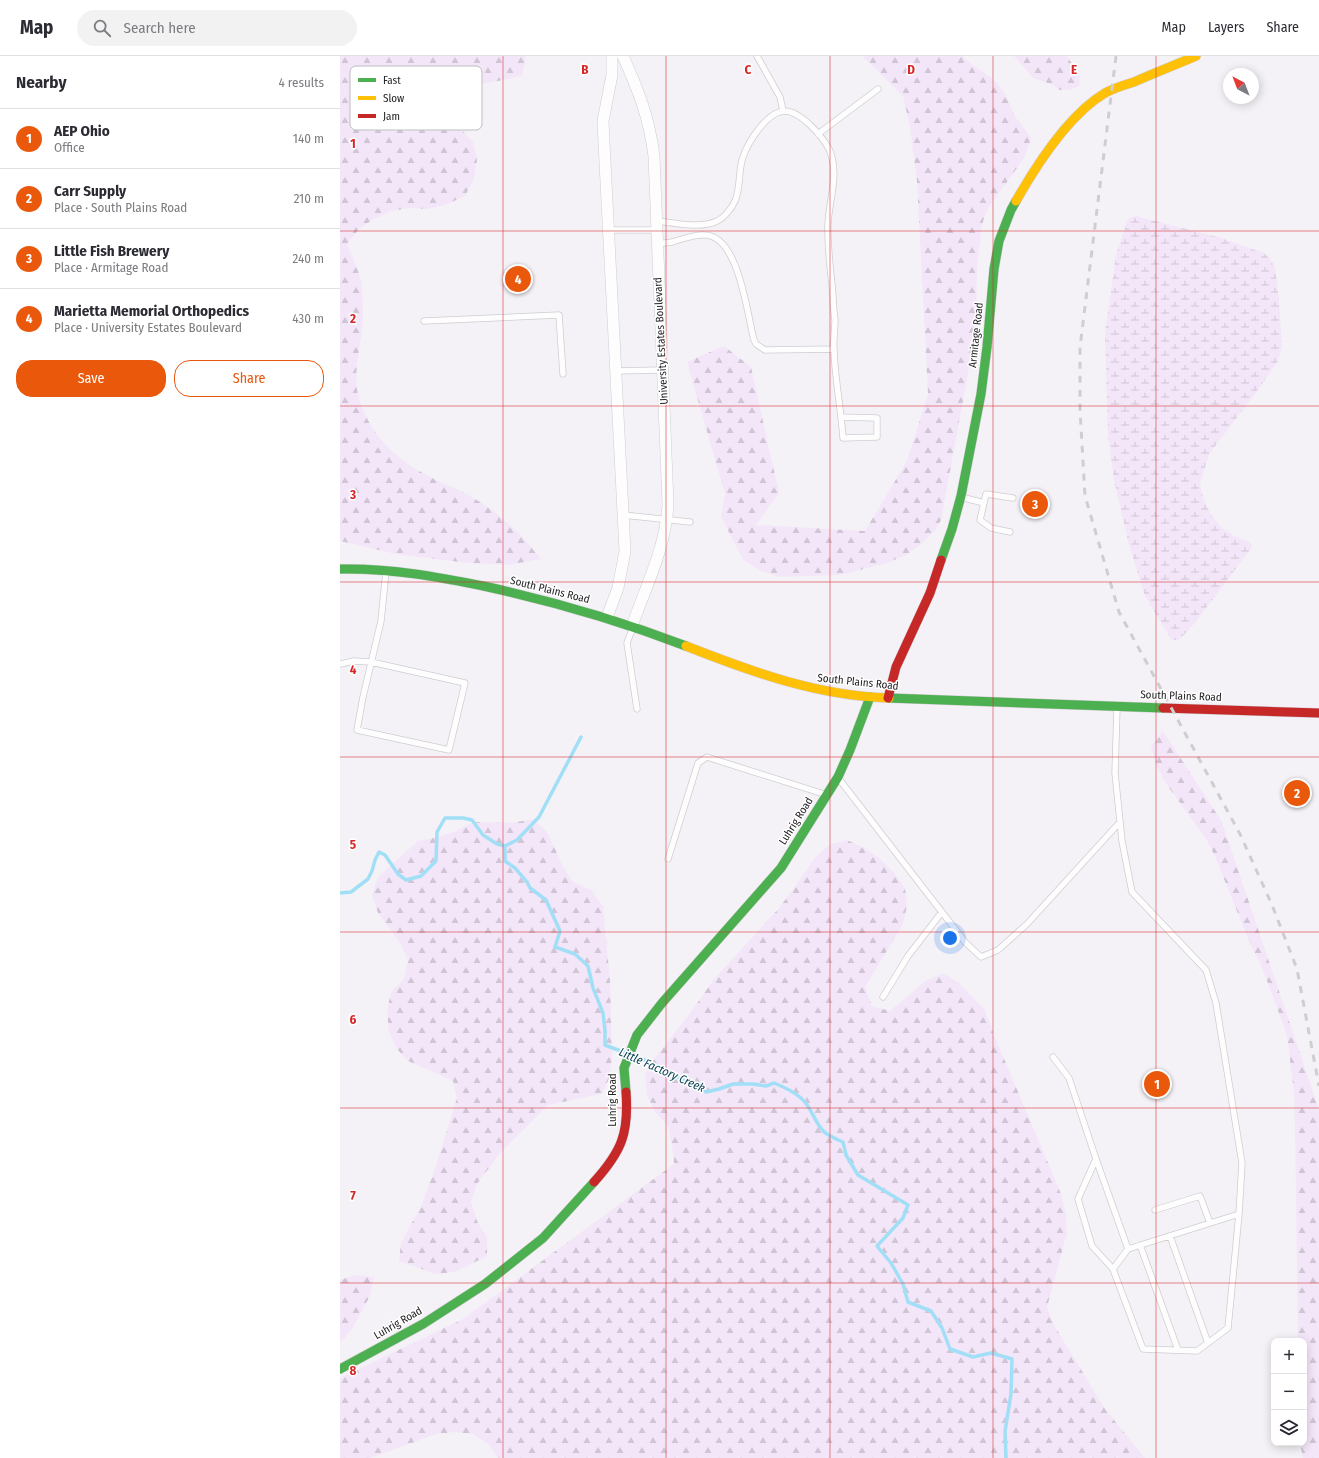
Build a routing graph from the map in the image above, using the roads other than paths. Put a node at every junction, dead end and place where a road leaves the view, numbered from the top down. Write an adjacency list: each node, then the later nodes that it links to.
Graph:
1 (612, 56): 9 (street)
2 (623, 56): 8 (street, University Estates Boulevard)
3 (757, 56): 6 (lane)
4 (1196, 56): 17 (street, Armitage Road)
5 (878, 89): 7 (lane)
6 (783, 111): 7 (lane); 8 (lane)
7 (818, 134): 12 (lane)
8 (657, 225): 9 (lane); 10 (street, University Estates Boulevard)
9 (609, 230): 14 (street)
10 (656, 244): 12 (lane); 13 (street, University Estates Boulevard)
11 (424, 320): 15 (lane)
12 (833, 349): 16 (lane)
13 (662, 370): 14 (lane); 21 (street, University Estates Boulevard)
14 (615, 371): 20 (street)
15 (564, 374)
16 (841, 417): 16 (lane)
17 (961, 496): 19 (lane); 31 (street, Armitage Road)
18 (1013, 498): 19 (lane)
19 (984, 503): 23 (lane)
20 (623, 515): 21 (lane); 26 (street)
21 (667, 520): 22 (lane); 27 (street, University Estates Boulevard)
22 (690, 522)
23 (1010, 532)
24 (340, 569): 25 (street, South Plains Road)
25 (386, 569): 26 (street, South Plains Road); 28 (lane)
26 (607, 617): 27 (street, South Plains Road)
27 (633, 626): 30 (street, South Plains Road); 33 (lane)
28 (371, 662): 28 (lane); 29 (lane)
29 (340, 664)
30 (870, 697): 31 (street, South Plains Road); 35 (street, Luhrig Road)
31 (888, 698): 32 (street, South Plains Road)
32 (1117, 705): 34 (street, South Plains Road); 37 (lane)
33 (637, 709)
34 (1318, 715)
35 (838, 777): 36 (street, Luhrig Road); 39 (lane)
36 (827, 795): 38 (lane); 52 (street, Luhrig Road)
37 (1120, 822): 39 (lane); 44 (lane)
38 (668, 859)
39 (942, 912): 40 (lane)
40 (883, 997)
41 (1053, 1057): 42 (lane)
42 (1096, 1159): 48 (lane); 49 (lane)
43 (1155, 1210): 45 (lane)
44 (1239, 1214): 45 (lane); 50 (lane)
45 (1210, 1223): 46 (lane)
46 (1170, 1236): 47 (lane); 50 (lane)
47 (1140, 1245): 48 (lane); 51 (lane)
48 (1128, 1249): 49 (lane)
49 (1113, 1269): 51 (lane)
50 (1208, 1343): 51 (lane)
51 (1178, 1350)
52 (340, 1370)

